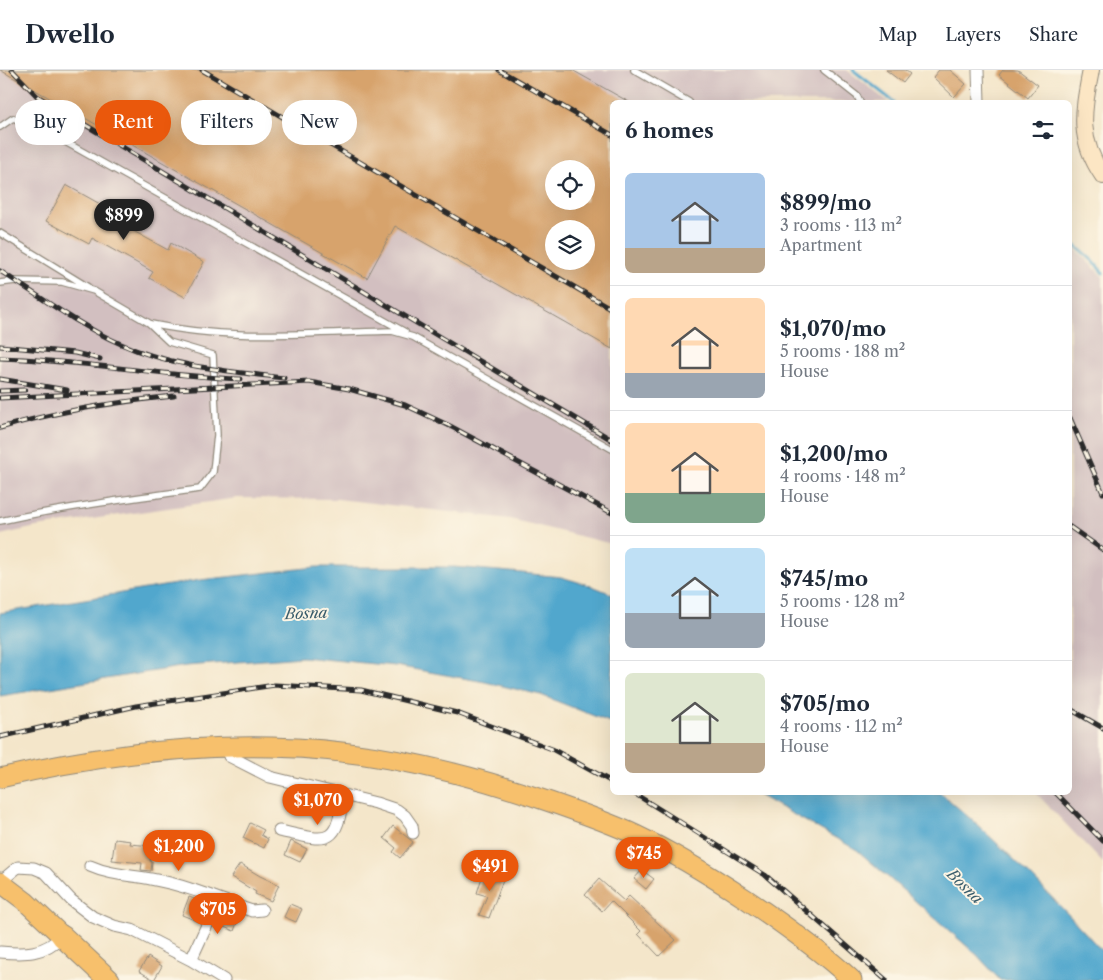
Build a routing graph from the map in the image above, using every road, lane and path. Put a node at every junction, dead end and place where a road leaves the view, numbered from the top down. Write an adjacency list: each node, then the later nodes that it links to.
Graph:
1 (634, 70): 5 (lane)
2 (824, 70): 6 (lane)
3 (978, 70): 7 (street)
4 (1091, 70): 9 (main road)
5 (686, 100)
6 (859, 100)
7 (979, 100)
8 (0, 127): 14 (lane)
9 (1103, 176)
10 (0, 233): 12 (lane)
11 (0, 283): 12 (lane)
12 (94, 291): 13 (lane)
13 (149, 324): 14 (lane); 16 (lane)
14 (414, 337): 15 (lane)
15 (610, 448)
16 (0, 521)
17 (229, 748): 18 (main road); 19 (street); 31 (main road)
18 (0, 778)
19 (343, 795): 20 (street); 21 (street)
20 (279, 831)
21 (413, 833)
22 (90, 866): 24 (street)
23 (0, 882): 26 (main road); 28 (street)
24 (219, 899): 25 (street); 28 (street)
25 (262, 910)
26 (62, 936): 27 (street); 29 (highway)
27 (0, 952)
28 (191, 960): 30 (street)
29 (109, 980)
30 (224, 980)
31 (852, 980)

